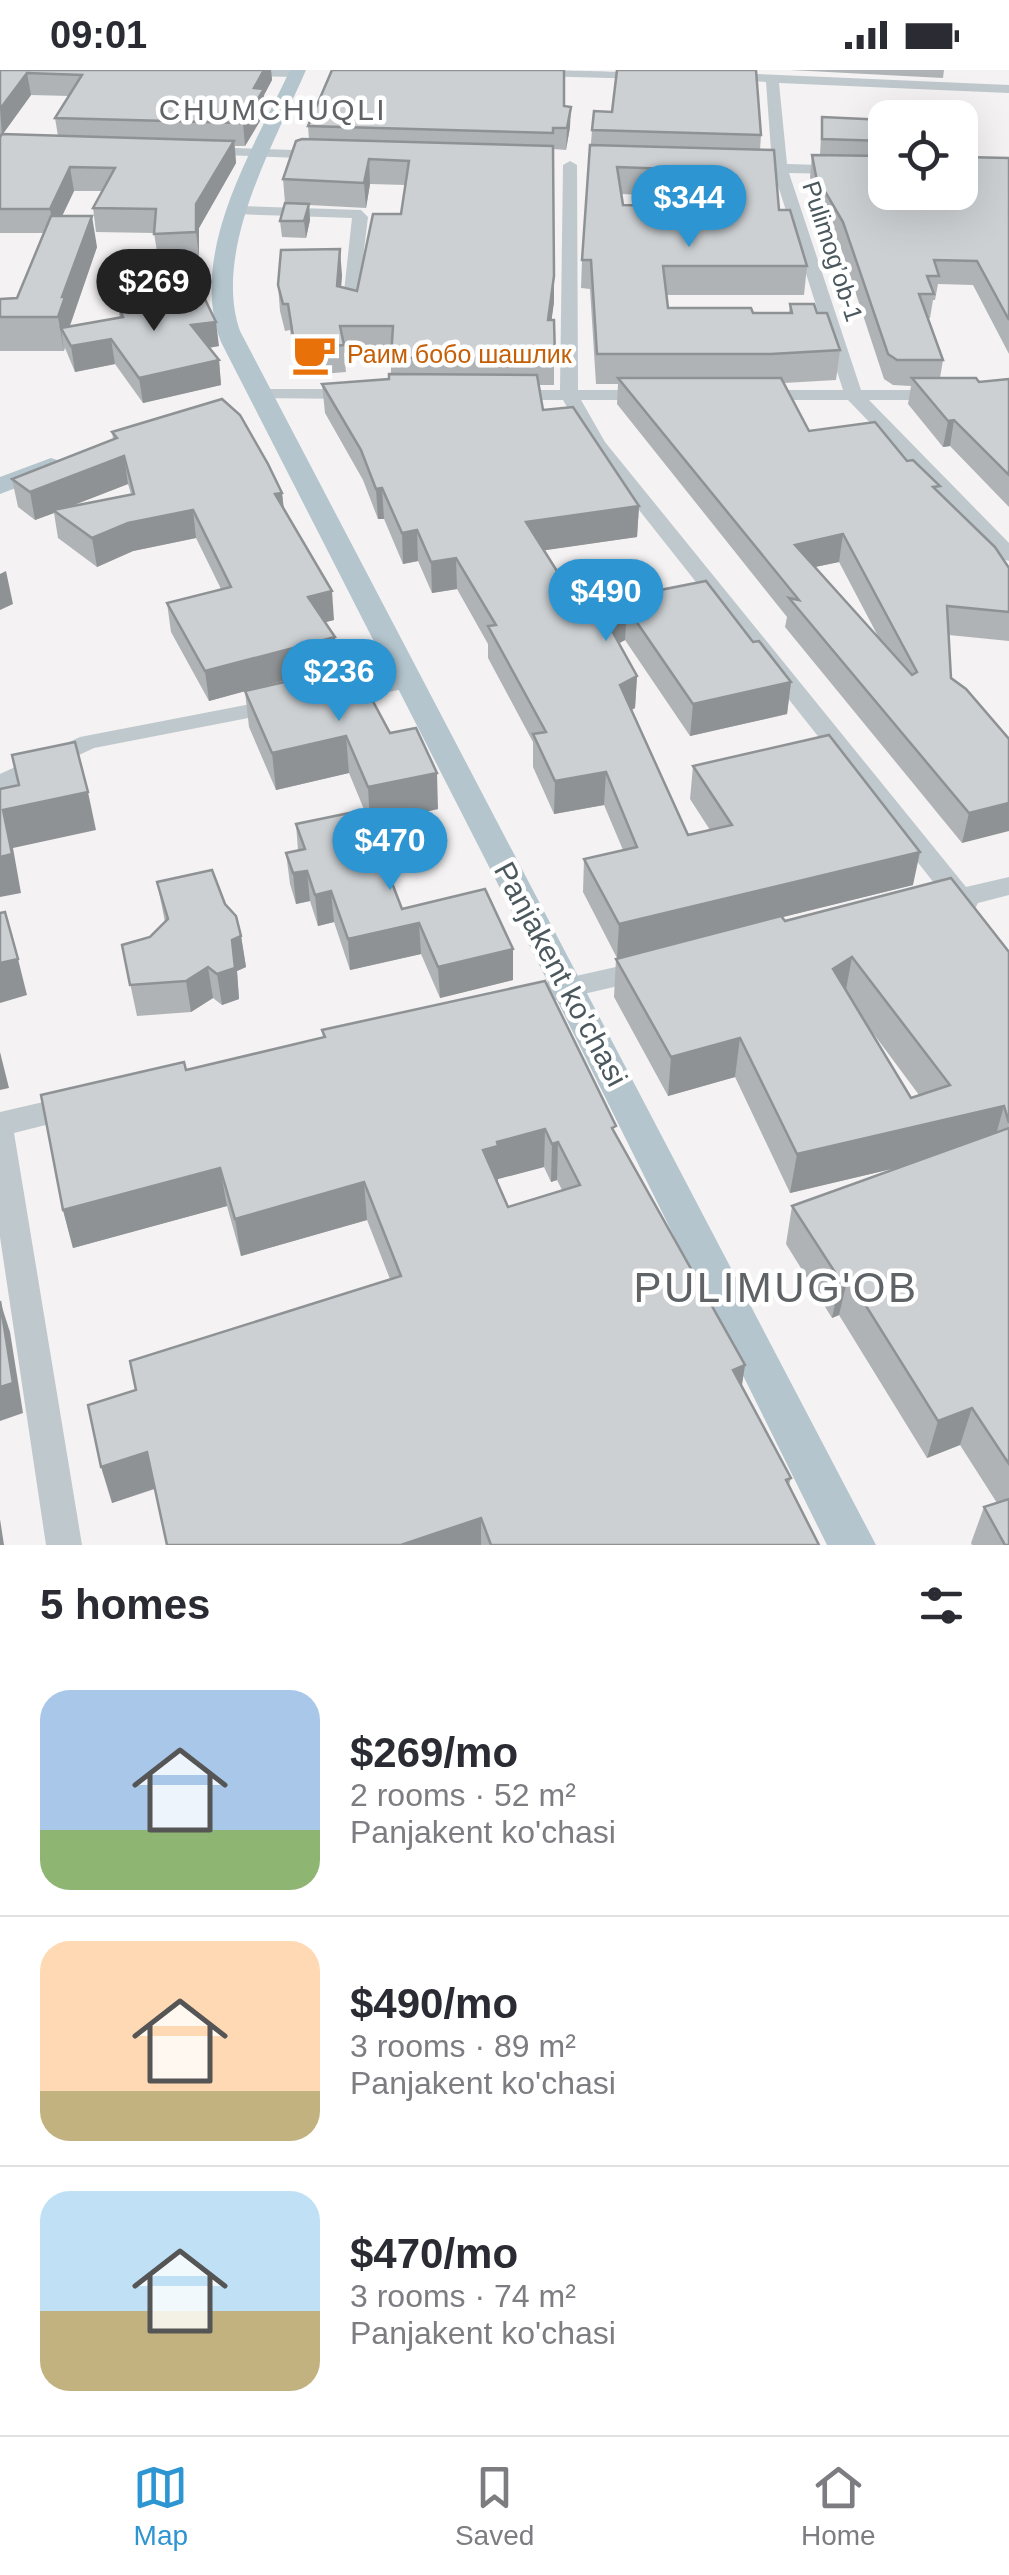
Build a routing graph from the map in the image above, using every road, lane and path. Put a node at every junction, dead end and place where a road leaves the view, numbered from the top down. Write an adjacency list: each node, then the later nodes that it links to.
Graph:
1 (467, 70): 4 (street)
2 (222, 72): 3 (street)
3 (297, 72): 9 (main road, Panjakent ko'chasi)
4 (658, 75)
5 (734, 78): 6 (street)
6 (772, 78): 7 (street); 13 (street, Pulimog’ob-1)
7 (1009, 89)
8 (188, 151): 9 (street)
9 (262, 152): 10 (street); 15 (main road, Panjakent ko'chasi)
10 (339, 156)
11 (570, 165): 19 (street)
12 (723, 168): 13 (street)
13 (780, 169): 14 (street); 22 (street, Pulimog’ob-1)
14 (868, 171)
15 (240, 210): 16 (street); 24 (main road, Panjakent ko'chasi)
16 (350, 310)
17 (374, 394): 24 (street)
18 (491, 395): 19 (street)
19 (569, 395): 20 (street); 31 (street)
20 (664, 395)
21 (740, 395): 22 (street)
22 (854, 396): 23 (street); 27 (street, Pulimog’ob-1)
23 (1009, 396)
24 (244, 398): 28 (main road, Panjakent ko'chasi)
25 (69, 459): 26 (main road)
26 (0, 486)
27 (1009, 555)
28 (406, 682): 29 (street); 35 (main road, Panjakent ko'chasi)
29 (0, 784)
30 (1009, 886): 31 (street)
31 (960, 898): 32 (street); 33 (street)
32 (904, 911)
33 (984, 929)
34 (681, 962): 35 (street)
35 (569, 988): 36 (street); 41 (main road, Panjakent ko'chasi)
36 (531, 997)
37 (114, 1097): 38 (street)
38 (0, 1124)
39 (0, 1135): 40 (street)
40 (64, 1545)
41 (852, 1545)

